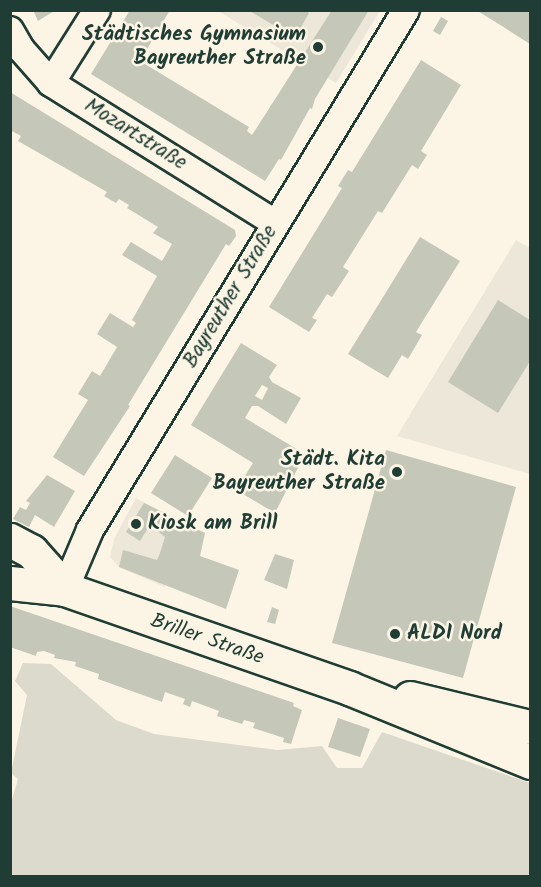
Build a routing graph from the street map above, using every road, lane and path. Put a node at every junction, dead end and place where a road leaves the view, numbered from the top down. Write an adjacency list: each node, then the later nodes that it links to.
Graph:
1 (98, 10): 4 (street)
2 (406, 10): 5 (street, Bayreuther Straße)
3 (10, 30): 4 (street, Mozartstraße)
4 (51, 82): 5 (street, Mozartstraße)
5 (275, 223): 9 (street, Bayreuther Straße)
6 (10, 540): 9 (main road, Briller Straße)
7 (10, 560): 9 (main road)
8 (10, 583): 9 (main road, Briller Straße)
9 (65, 589): 10 (main road, Briller Straße)
10 (349, 688): 11 (main road, Briller Straße); 12 (main road, Briller Straße)
11 (531, 727)
12 (531, 762)

